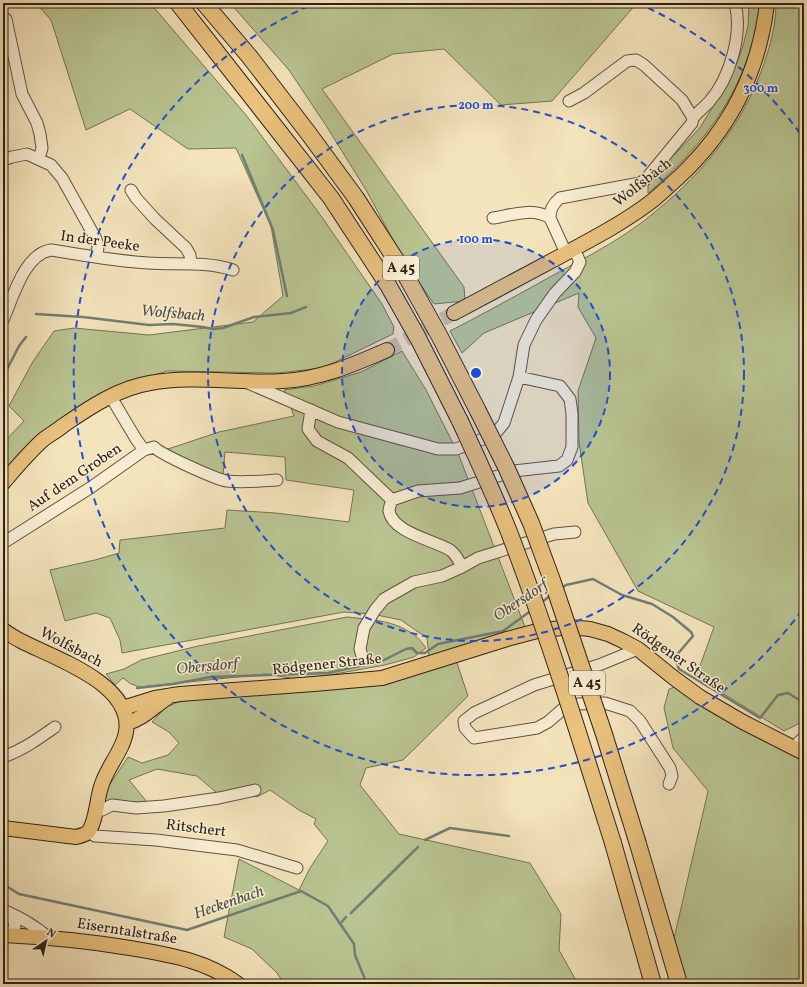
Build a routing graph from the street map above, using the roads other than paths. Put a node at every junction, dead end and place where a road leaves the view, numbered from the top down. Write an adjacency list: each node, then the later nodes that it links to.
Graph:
1 (178, 3): 26 (highway, A 45, bridge)
2 (204, 3): 53 (highway, A 45, bridge)
3 (735, 3): 7 (street)
4 (767, 3): 13 (main road, Wolfsbach)
5 (6, 19): 8 (street)
6 (569, 101): 7 (street)
7 (694, 118): 12 (street)
8 (39, 159): 9 (street); 14 (street)
9 (3, 160)
10 (131, 190): 15 (street)
11 (493, 218): 12 (street)
12 (550, 218): 13 (street)
13 (570, 251): 17 (main road, Wolfsbach); 20 (street)
14 (96, 257): 15 (street, In der Peeke); 18 (street, In der Peeke)
15 (191, 264): 16 (street, In der Peeke)
16 (233, 270)
17 (454, 314)
18 (3, 320)
19 (387, 350): 21 (main road)
20 (519, 377): 23 (street); 26 (street)
21 (245, 382): 22 (main road); 23 (street)
22 (111, 396): 24 (street); 27 (main road)
23 (311, 410): 28 (street)
24 (144, 450): 25 (street); 30 (street, Auf dem Groben)
25 (277, 480)
26 (487, 480): 28 (street); 52 (highway, A 45, bridge)
27 (3, 483)
28 (392, 500): 31 (street)
29 (575, 532): 31 (street)
30 (3, 543)
31 (462, 567): 34 (street)
32 (3, 630): 36 (main road, Wolfsbach)
33 (638, 649): 35 (main road, Rödgener Straße); 40 (main road, Rödgener Straße); 42 (street)
34 (363, 659)
35 (171, 696): 36 (main road, Rödgener Straße); 37 (main road, Rödgener Straße)
36 (123, 708): 37 (main road, Wolfsbach)
37 (127, 723): 44 (main road)
38 (55, 727): 41 (street)
39 (804, 737): 40 (street)
40 (798, 751)
41 (3, 757)
42 (669, 784)
43 (255, 790): 44 (street)
44 (95, 810): 46 (main road)
45 (3, 828): 46 (main road)
46 (89, 832): 47 (street, Ritschert)
47 (298, 868)
48 (5, 912): 49 (street); 50 (street)
49 (6, 935): 50 (main road, Eiserntalstraße)
50 (48, 937): 51 (main road, Eiserntalstraße)
51 (238, 984)
52 (653, 984)
53 (679, 984)

